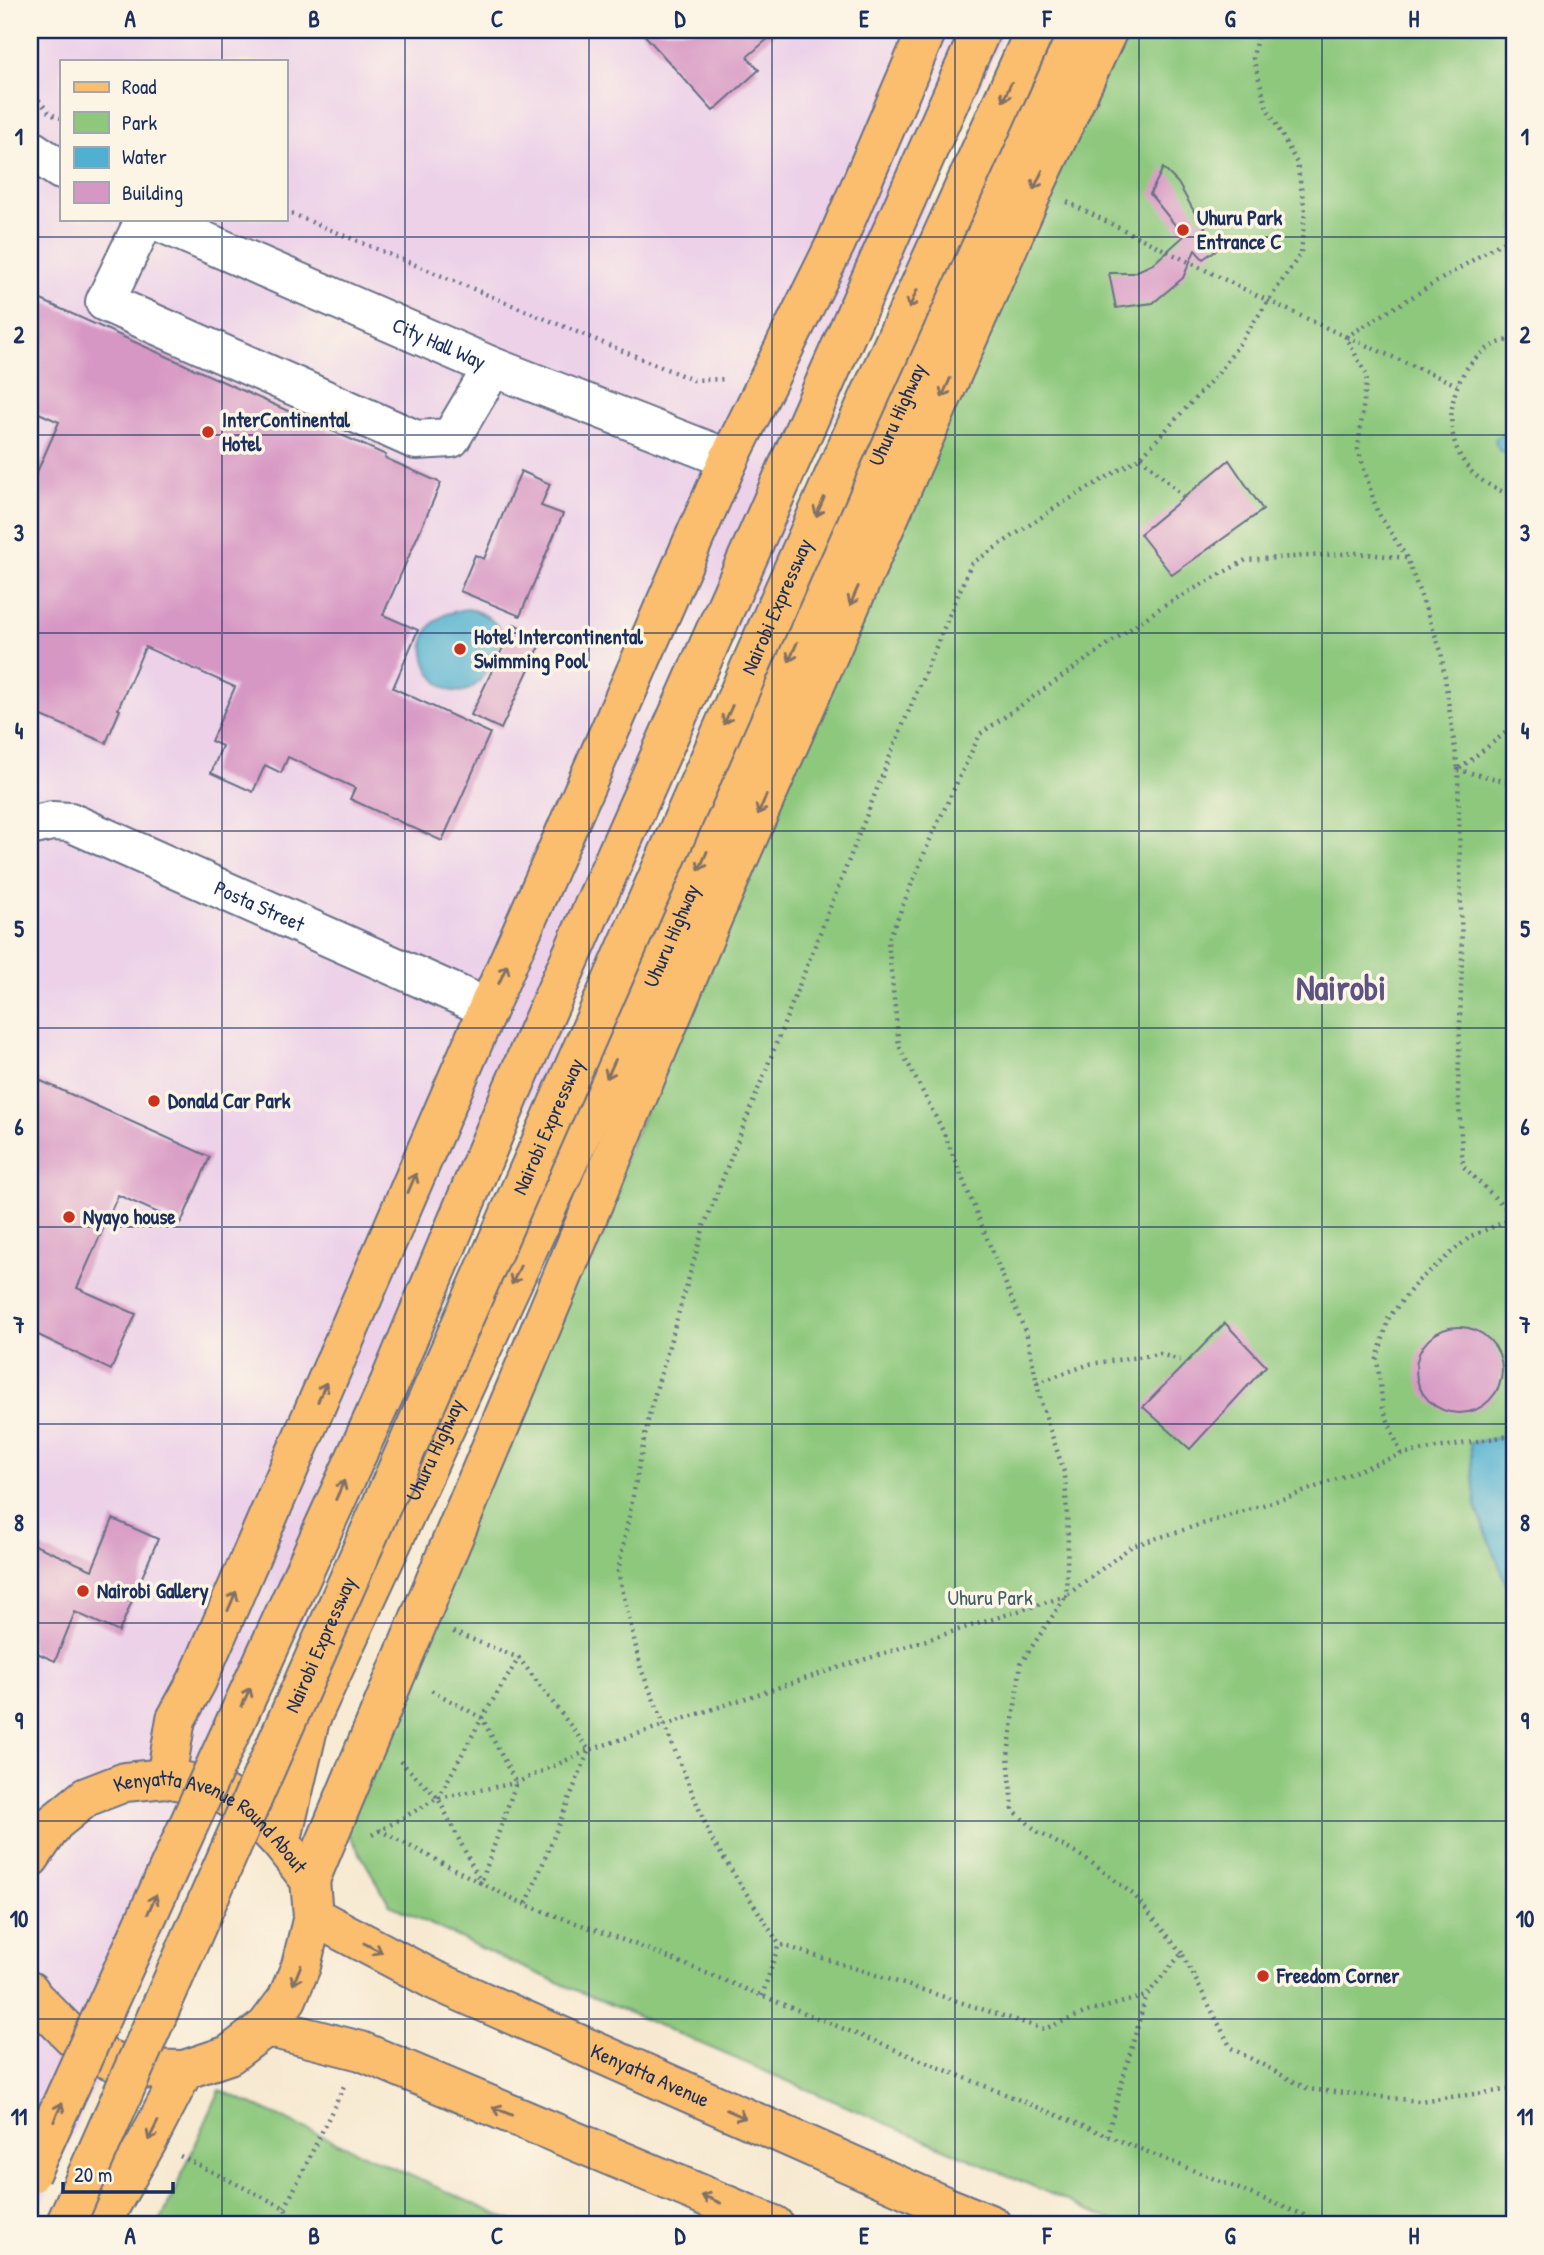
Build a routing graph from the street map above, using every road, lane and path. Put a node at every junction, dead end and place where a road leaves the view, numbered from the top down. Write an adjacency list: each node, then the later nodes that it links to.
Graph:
1 (927, 30): 25 (main road)
2 (981, 30): 69 (main road, Nairobi Expressway, one-way to 2, bridge)
3 (1035, 30): 71 (main road, Nairobi Expressway, one-way to 71, bridge)
4 (1070, 30): 53 (main road, Uhuru Highway, one-way to 53)
5 (1108, 30): 13 (main road, one-way to 13)
6 (1258, 30): 18 (path)
7 (30, 89): 8 (path)
8 (60, 118)
9 (30, 149): 10 (street)
10 (60, 169)
11 (30, 180): 12 (street)
12 (60, 186)
13 (1035, 186): 18 (path); 40 (main road, one-way to 40)
14 (287, 212): 22 (path)
15 (145, 220): 21 (street)
16 (155, 220): 21 (street, City Hall Way)
17 (1514, 235): 19 (path)
18 (1269, 301): 19 (path); 24 (path)
19 (1346, 337): 23 (path); 28 (path)
20 (1514, 339): 23 (path)
21 (493, 367): 25 (street, City Hall Way)
22 (730, 379)
23 (1457, 385): 26 (path)
24 (1141, 457): 27 (path); 44 (path)
25 (729, 459): 33 (main road, one-way to 25)
26 (1514, 496)
27 (1184, 497)
28 (1407, 558): 30 (path); 36 (path)
29 (1514, 726): 30 (path)
30 (1458, 770): 31 (path); 34 (path)
31 (1514, 783)
32 (30, 826): 33 (street, Posta Street)
33 (488, 1008): 47 (main road, one-way to 33)
34 (1514, 1217): 38 (path)
35 (1180, 1360): 36 (path)
36 (1037, 1382): 39 (path)
37 (1514, 1435): 38 (path)
38 (1401, 1454): 39 (path)
39 (1066, 1596): 44 (path); 59 (path)
40 (419, 1619): 41 (path); 42 (main road)
41 (519, 1658): 43 (path); 46 (path)
42 (398, 1671): 43 (path); 45 (main road)
43 (482, 1718): 48 (path); 49 (path)
44 (664, 1726): 46 (path); 58 (path)
45 (372, 1733): 49 (path); 56 (main road)
46 (589, 1750): 48 (path); 57 (path)
47 (166, 1778): 50 (main road, Kenyatta Avenue Round About); 53 (main road, Kenyatta Avenue Round About)
48 (516, 1783): 49 (path); 55 (path)
49 (438, 1798): 51 (path); 55 (path)
50 (42, 1818): 54 (main road, Kenyatta Avenue Round About)
51 (379, 1829): 52 (path); 55 (path)
52 (369, 1837)
53 (281, 1843): 56 (main road, Kenyatta Avenue Round About)
54 (30, 1858)
55 (481, 1883): 57 (path)
56 (312, 1898): 63 (main road, Kenyatta Avenue Round About, one-way to 63); 75 (main road, Kenyatta Avenue, one-way to 75)
57 (526, 1905): 60 (path)
58 (779, 1944): 60 (path); 61 (path)
59 (1182, 1953): 61 (path); 66 (path)
60 (762, 1996): 67 (path)
61 (1146, 1996): 67 (path)
62 (30, 1997): 65 (main road, Kenyatta Avenue Round About)
63 (266, 2027): 64 (main road); 65 (main road, Kenyatta Avenue Round About)
64 (361, 2051): 70 (path); 74 (main road, one-way to 64)
65 (184, 2070): 68 (main road, one-way to 68)
66 (1514, 2089)
67 (1107, 2136): 76 (path)
68 (148, 2140): 70 (path); 72 (main road)
69 (30, 2174)
70 (285, 2208): 73 (path)
71 (65, 2225)
72 (102, 2225)
73 (291, 2225)
74 (774, 2225)
75 (992, 2225)
76 (1328, 2225)

